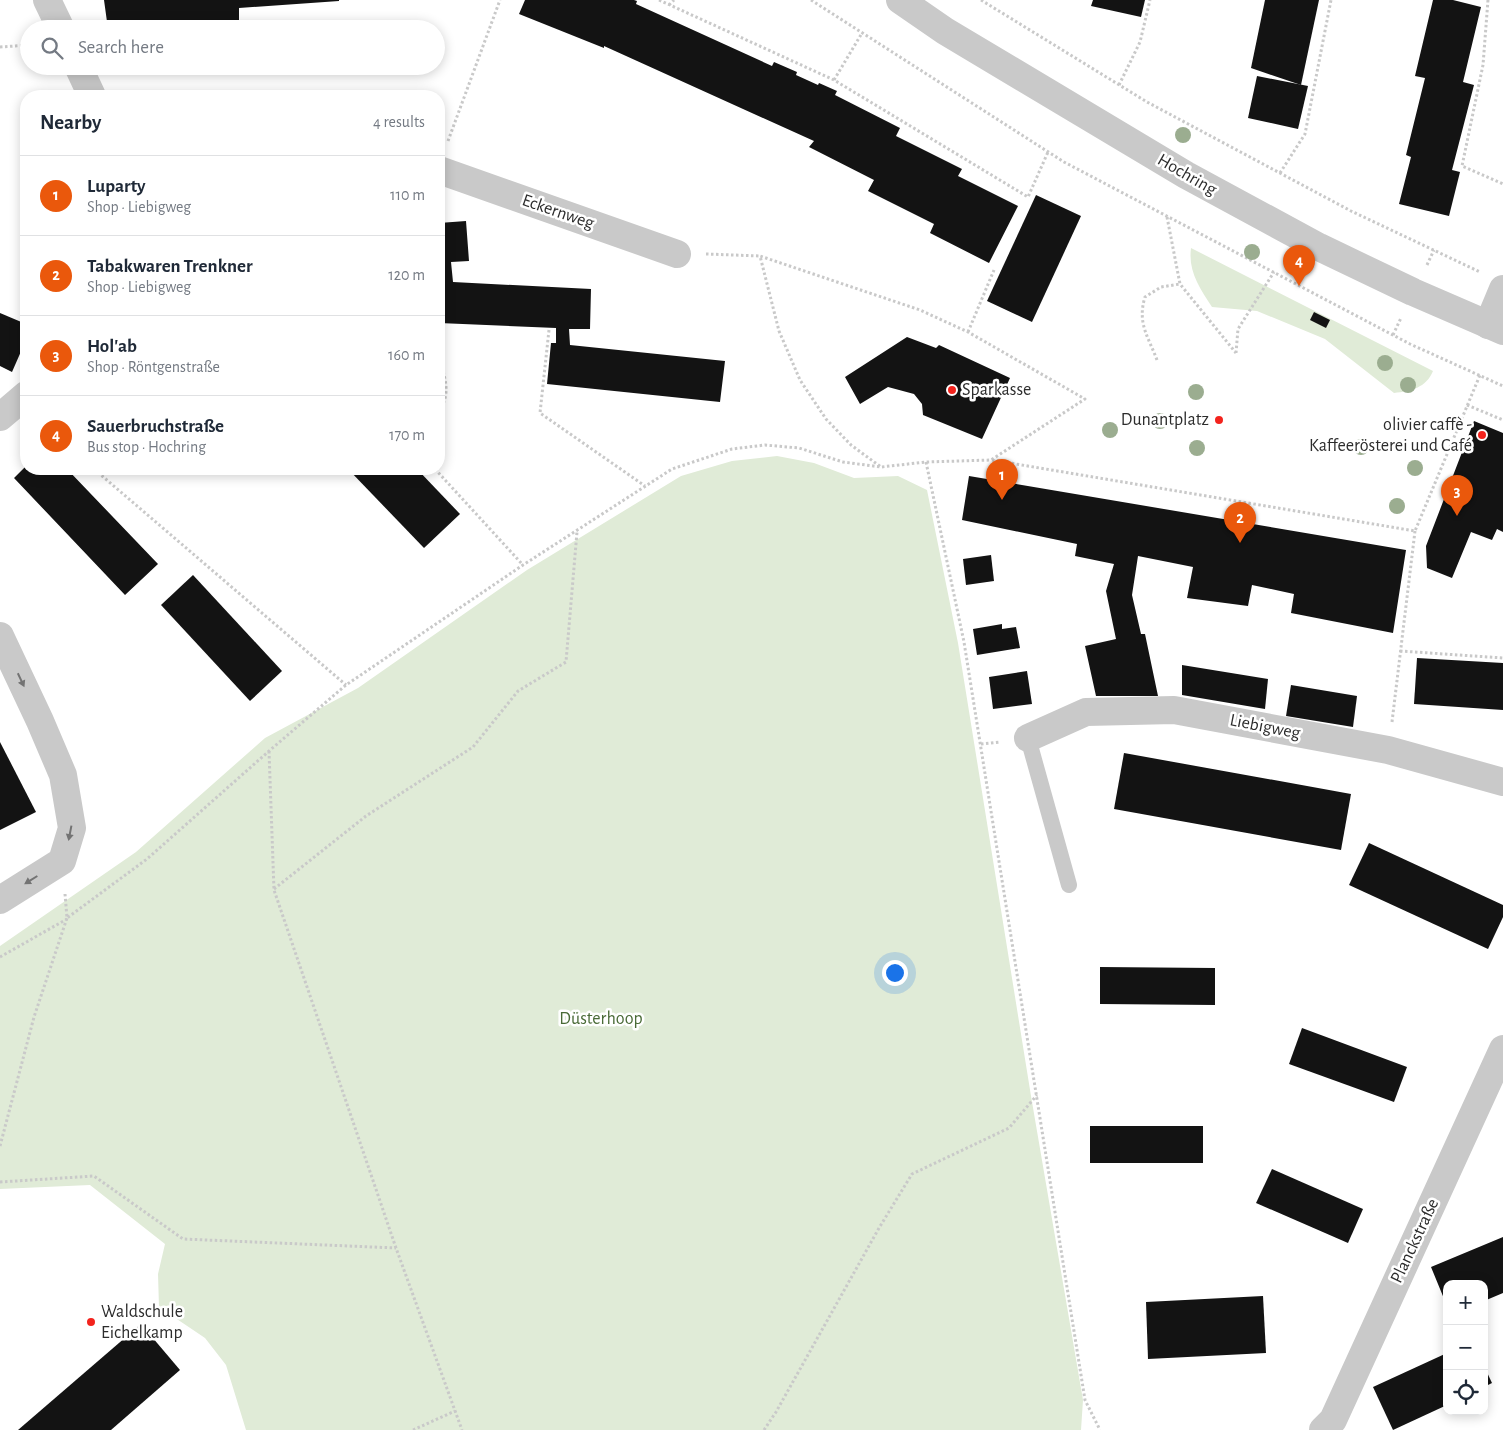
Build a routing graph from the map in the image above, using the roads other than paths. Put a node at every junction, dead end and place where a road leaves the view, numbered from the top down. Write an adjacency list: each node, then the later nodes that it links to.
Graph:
1 (47, 0): 3 (street)
2 (900, 0): 9 (street, Hochring)
3 (57, 20)
4 (82, 75): 5 (street)
5 (89, 90)
6 (445, 159): 7 (street, Eckernweg)
7 (677, 254)
8 (1494, 282): 9 (street)
9 (1496, 328)
10 (20, 400): 11 (street)
11 (0, 417)
12 (0, 636): 16 (street, one-way to 16)
13 (1028, 738): 14 (street, Liebigweg); 15 (lane)
14 (1503, 782)
15 (1069, 885)
16 (0, 900)
17 (1503, 1049): 18 (street, Planckstraße)
18 (1323, 1430)

